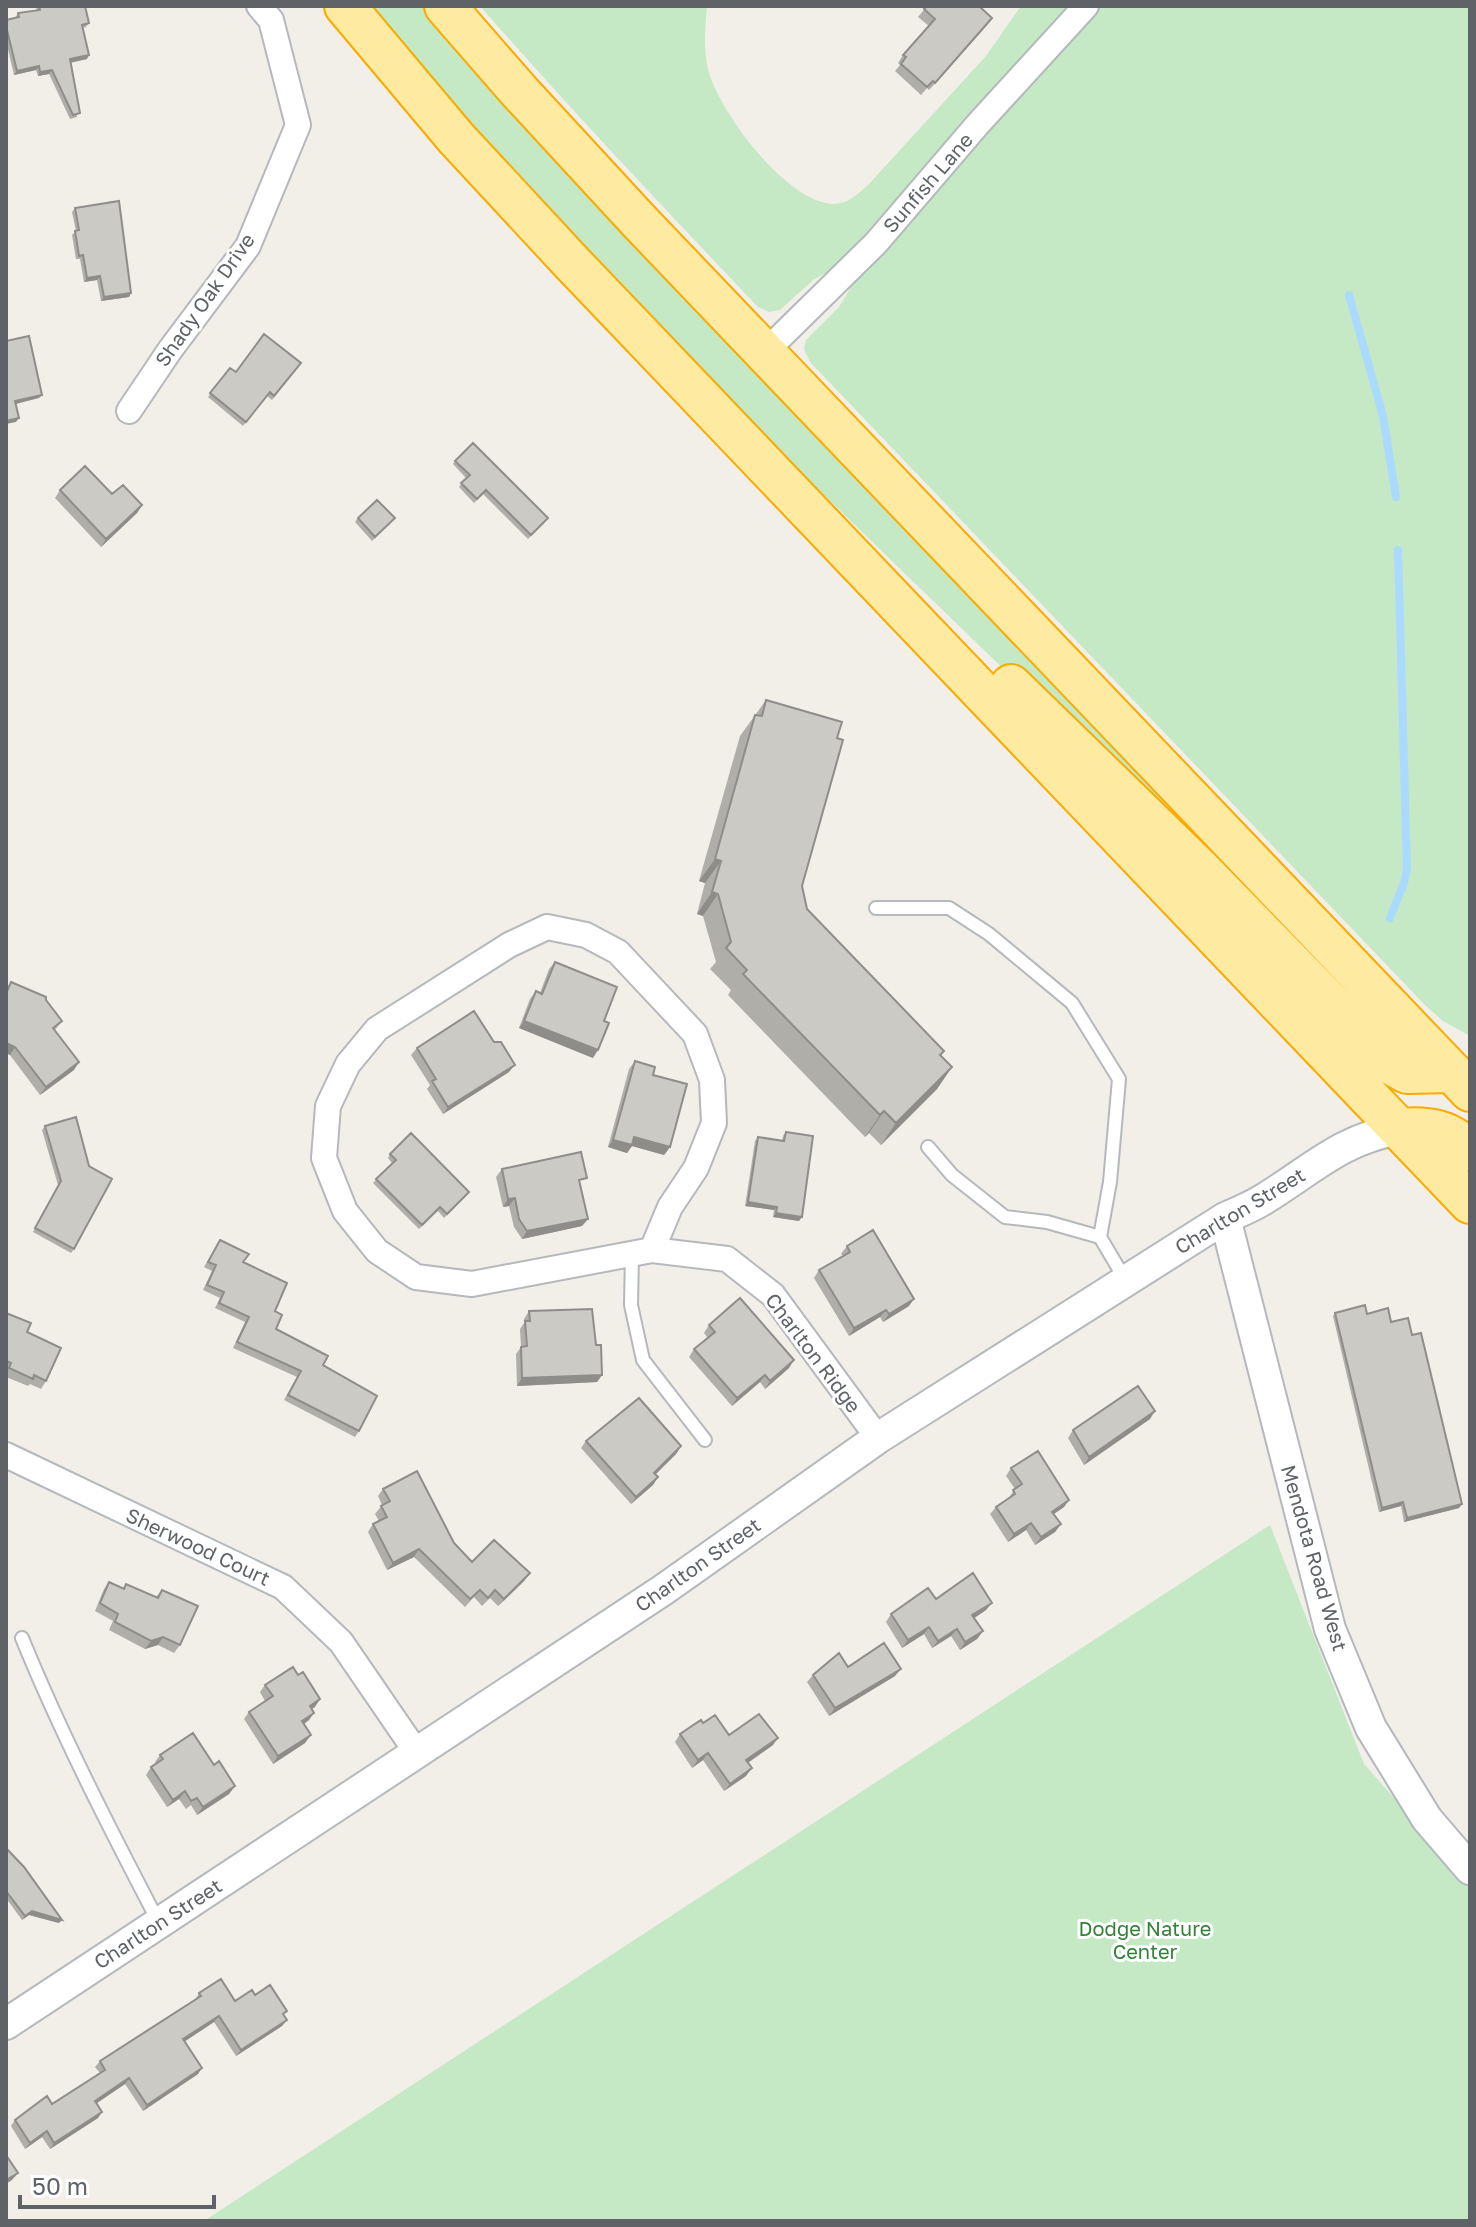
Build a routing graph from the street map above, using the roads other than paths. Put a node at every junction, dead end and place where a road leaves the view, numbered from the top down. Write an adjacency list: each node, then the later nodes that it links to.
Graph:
1 (259, 6): 6 (street, Shady Oak Drive)
2 (345, 6): 7 (highway)
3 (445, 6): 5 (highway)
4 (1086, 6): 5 (street, Sunfish Lane)
5 (764, 353): 9 (highway)
6 (129, 411)
7 (783, 485): 9 (highway); 10 (highway)
8 (876, 908): 15 (lane)
9 (1464, 1078)
10 (1400, 1129): 12 (highway); 13 (highway); 14 (street, Charlton Street)
11 (928, 1147): 15 (lane)
12 (1470, 1151)
13 (1470, 1203)
14 (1225, 1218): 17 (street, Charlton Street); 23 (street, Mendota Road West)
15 (1100, 1237): 17 (lane)
16 (642, 1252): 16 (street, Charlton Ridge); 18 (street, Charlton Ridge); 19 (lane)
17 (1126, 1281): 18 (street, Charlton Street)
18 (878, 1438): 22 (street, Charlton Street)
19 (705, 1440)
20 (6, 1455): 22 (street, Sherwood Court)
21 (22, 1638): 24 (lane)
22 (417, 1753): 24 (street, Charlton Street)
23 (1470, 1869)
24 (159, 1923): 25 (street, Charlton Street)
25 (6, 2024)

